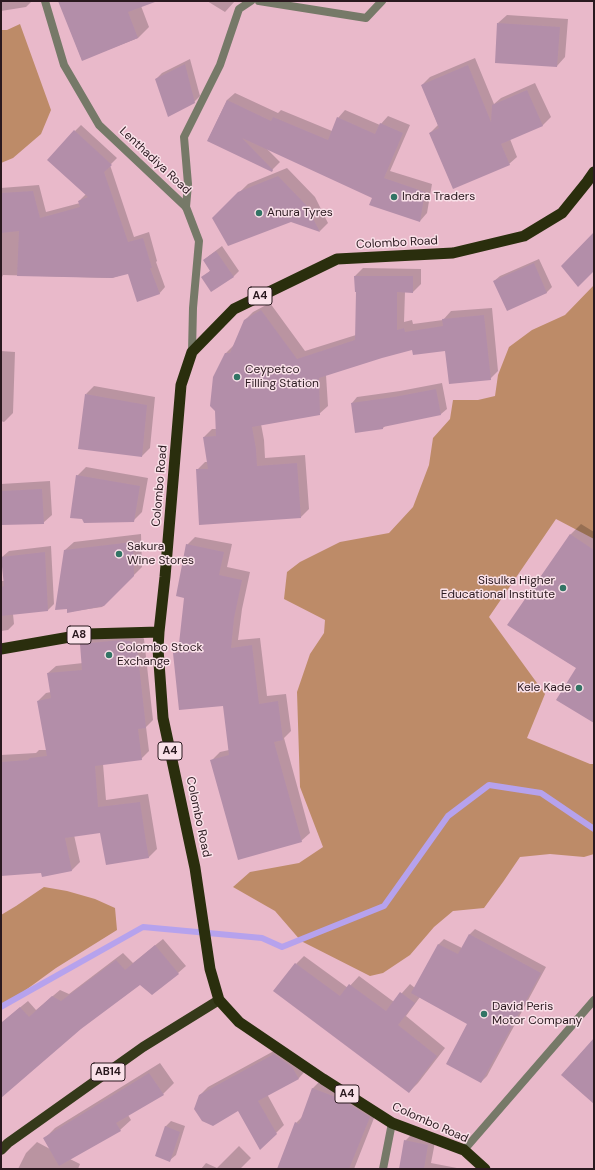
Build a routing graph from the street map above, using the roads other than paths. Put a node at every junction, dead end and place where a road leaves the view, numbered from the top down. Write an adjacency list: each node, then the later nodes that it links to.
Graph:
1 (45, 1): 6 (street, Lenthadiya Road)
2 (250, 1): 6 (street)
3 (259, 1): 4 (street)
4 (382, 1)
5 (594, 172): 7 (highway, Colombo Road / A4)
6 (186, 207): 7 (street, Lenthadiya Road)
7 (192, 352): 8 (highway, Colombo Road / A4)
8 (159, 632): 9 (highway, A8); 10 (highway, Colombo Road / A4)
9 (1, 649)
10 (219, 1000): 12 (highway, Colombo Road / A4); 13 (main road, AB14)
11 (594, 1000): 14 (street)
12 (392, 1123): 14 (highway, Colombo Road / A4); 15 (street)
13 (1, 1150)
14 (464, 1150): 16 (highway, Colombo Road / A4)
15 (383, 1169)
16 (485, 1169)

